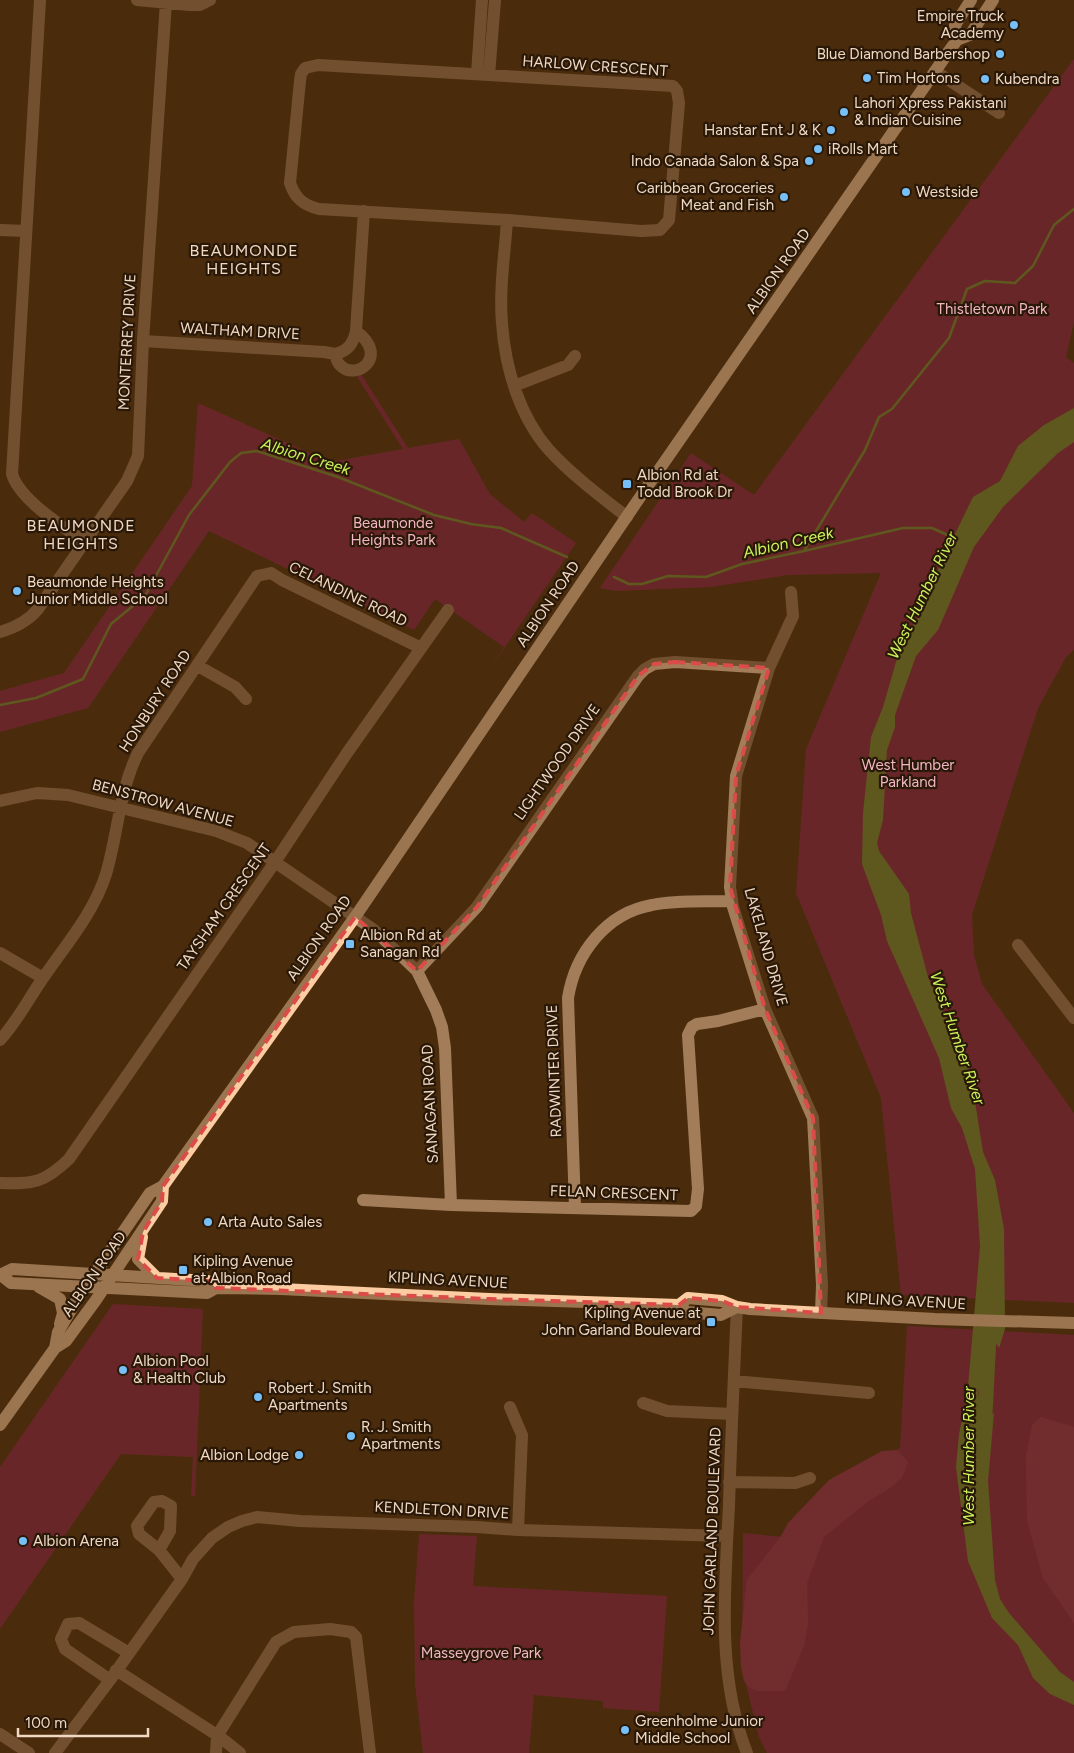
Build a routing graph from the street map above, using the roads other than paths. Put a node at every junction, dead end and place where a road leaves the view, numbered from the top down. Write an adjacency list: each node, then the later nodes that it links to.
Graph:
1 (40, 0): 16 (street)
2 (137, 0): 7 (street)
3 (210, 0): 7 (street)
4 (482, 0): 11 (street)
5 (495, 0): 11 (street)
6 (993, 0): 9 (main road, ALBION ROAD)
7 (166, 2): 18 (street, MONTERREY DRIVE)
8 (969, 2): 9 (main road, ALBION ROAD)
9 (957, 40): 10 (main road, ALBION ROAD)
10 (936, 71): 12 (street); 22 (main road, ALBION ROAD)
11 (483, 75): 13 (street, HARLOW CRESCENT); 14 (street, HARLOW CRESCENT)
12 (1000, 113)
13 (364, 211): 14 (street, HARLOW CRESCENT); 17 (street)
14 (507, 220): 21 (street)
15 (0, 230): 16 (street)
16 (26, 231): 23 (street)
17 (356, 331): 19 (street); 19 (street)
18 (143, 341): 19 (street, WALTHAM DRIVE); 23 (street, MONTERREY DRIVE)
19 (335, 354)
20 (575, 356): 21 (street)
21 (514, 386): 22 (street)
22 (627, 517): 36 (main road, ALBION ROAD)
23 (84, 542): 27 (street, MONTERREY DRIVE)
24 (261, 574): 28 (street, CELANDINE ROAD); 29 (street, HONBURY ROAD)
25 (791, 592): 30 (street, LAKELAND DRIVE)
26 (448, 610): 28 (street, TAYSHAM CRESCENT)
27 (0, 632)
28 (421, 648): 34 (street, TAYSHAM CRESCENT)
29 (198, 666): 31 (street); 33 (street, HONBURY ROAD)
30 (769, 668): 35 (street, LAKELAND DRIVE); 39 (street, LIGHTWOOD DRIVE)
31 (246, 699)
32 (0, 801): 33 (street, BENSTROW AVENUE)
33 (121, 808): 34 (street, BENSTROW AVENUE); 40 (street, HONBURY ROAD)
34 (275, 862): 36 (street, BENSTROW AVENUE); 44 (street, TAYSHAM CRESCENT)
35 (732, 901): 41 (street, LAKELAND DRIVE); 48 (street, RADWINTER DRIVE)
36 (355, 916): 39 (street, SANAGAN ROAD); 45 (main road, ALBION ROAD)
37 (1018, 945): 42 (street)
38 (0, 953): 40 (street)
39 (417, 971): 47 (street, SANAGAN ROAD)
40 (43, 978): 43 (street, HONBURY ROAD)
41 (766, 1009): 48 (street, FELAN CRESCENT); 59 (street, LAKELAND DRIVE)
42 (1074, 1018)
43 (0, 1040)
44 (0, 1183)
45 (163, 1186): 49 (main road, ALBION ROAD); 50 (main road, ALBION ROAD)
46 (363, 1200): 47 (street, FELAN CRESCENT)
47 (451, 1205): 48 (street, FELAN CRESCENT)
48 (575, 1208)
49 (143, 1232): 52 (main road, ALBION ROAD); 53 (main road)
50 (93, 1274): 51 (main road, KIPLING AVENUE); 52 (main road, KIPLING AVENUE); 55 (main road, ALBION ROAD)
51 (0, 1275): 54 (main road, KIPLING AVENUE)
52 (112, 1276): 53 (main road, KIPLING AVENUE); 57 (main road, ALBION ROAD)
53 (157, 1278): 56 (main road, KIPLING AVENUE)
54 (35, 1284): 55 (main road, KIPLING AVENUE); 61 (main road)
55 (85, 1287): 57 (main road, KIPLING AVENUE); 61 (main road, ALBION ROAD)
56 (216, 1288): 57 (main road, KIPLING AVENUE); 58 (main road, KIPLING AVENUE)
57 (103, 1289): 62 (main road, ALBION ROAD)
58 (737, 1308): 59 (main road, KIPLING AVENUE); 63 (street, JOHN GARLAND BOULEVARD)
59 (821, 1313): 60 (main road, KIPLING AVENUE)
60 (1074, 1323)
61 (58, 1332): 62 (main road, ALBION ROAD)
62 (55, 1348): 68 (main road, ALBION ROAD)
63 (734, 1381): 64 (street); 67 (street, JOHN GARLAND BOULEVARD)
64 (869, 1393)
65 (643, 1403): 67 (street)
66 (510, 1407): 71 (street)
67 (732, 1414): 70 (street, JOHN GARLAND BOULEVARD)
68 (0, 1425)
69 (810, 1478): 70 (street)
70 (730, 1482): 72 (street, JOHN GARLAND BOULEVARD)
71 (518, 1530): 72 (street, KENDLETON DRIVE); 74 (street, KENDLETON DRIVE)
72 (727, 1536): 84 (street, JOHN GARLAND BOULEVARD)
73 (159, 1550): 74 (street)
74 (182, 1579): 75 (street, KENDLETON DRIVE)
75 (129, 1653): 76 (street, KENDLETON DRIVE); 76 (street)
76 (113, 1675): 78 (street); 80 (street, KENDLETON DRIVE)
77 (0, 1734): 79 (street)
78 (217, 1736): 81 (street); 82 (street); 83 (street)
79 (29, 1753)
80 (56, 1753)
81 (216, 1753)
82 (240, 1753)
83 (370, 1753)
84 (747, 1753)

